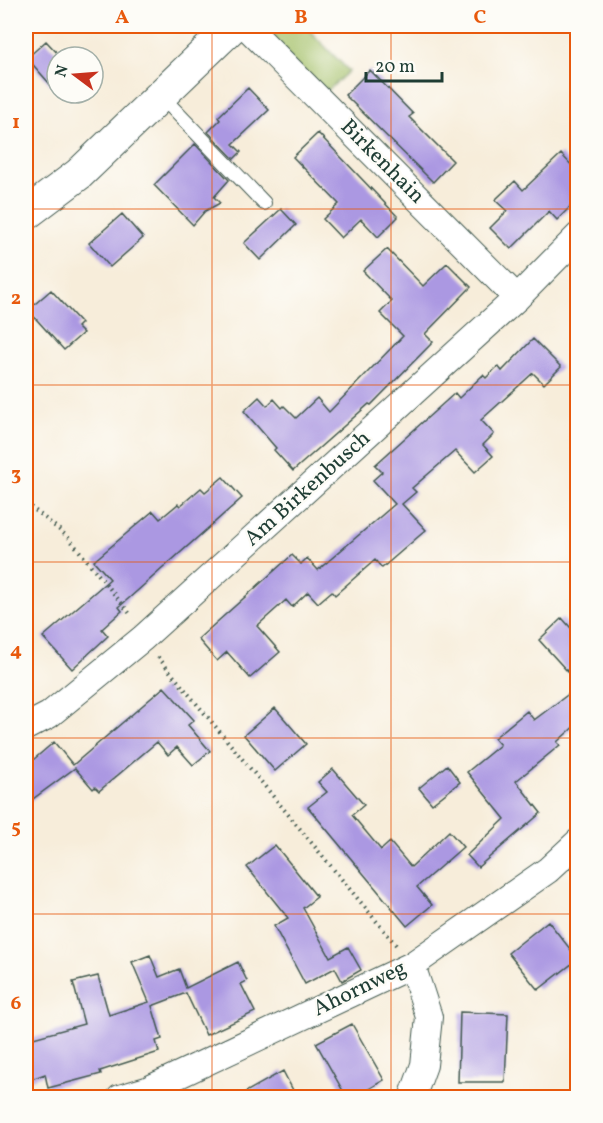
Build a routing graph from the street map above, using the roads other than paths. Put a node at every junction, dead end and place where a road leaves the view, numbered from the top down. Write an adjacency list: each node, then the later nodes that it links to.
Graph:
1 (233, 26): 3 (street)
2 (246, 26): 7 (street, Birkenhain)
3 (159, 95): 4 (lane); 5 (street)
4 (264, 203)
5 (26, 214)
6 (578, 236): 7 (street, Am Birkenbusch)
7 (518, 298): 8 (street, Am Birkenbusch)
8 (26, 727)
9 (578, 842): 10 (street, Ahornweg)
10 (412, 965): 11 (street, Ahornweg); 12 (street)
11 (120, 1098)
12 (412, 1098)

